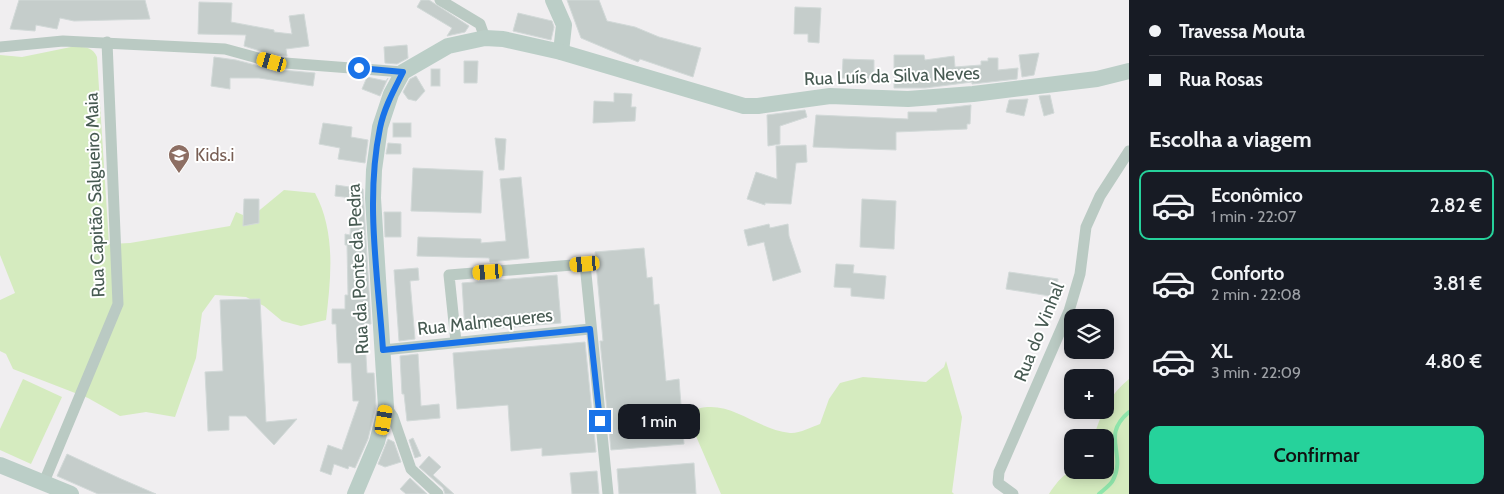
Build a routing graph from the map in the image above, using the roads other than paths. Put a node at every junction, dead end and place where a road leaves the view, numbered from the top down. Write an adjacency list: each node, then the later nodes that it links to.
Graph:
1 (440, 0): 3 (street)
2 (553, 0): 6 (street)
3 (485, 38): 6 (street, Rua Luís da Silva Neves); 8 (street)
4 (107, 42): 5 (street); 8 (street); 15 (street, Rua Capitão Salgueiro Maia)
5 (0, 48)
6 (561, 52): 7 (street, Rua Luís da Silva Neves)
7 (1129, 71)
8 (403, 72): 12 (street, Rua da Ponte da Pedra)
9 (1129, 151): 20 (street, Rua do Vinhal)
10 (590, 329): 11 (street, Rua Malmequeres); 11 (street); 19 (street)
11 (456, 342): 12 (street, Rua Malmequeres)
12 (383, 350): 13 (street, Rua da Ponte da Pedra)
13 (386, 408): 17 (street, Rua da Ponte da Pedra); 18 (street)
14 (0, 465): 15 (street)
15 (44, 482): 16 (street)
16 (71, 494)
17 (355, 494)
18 (438, 494)
19 (608, 494)
20 (1013, 494)

